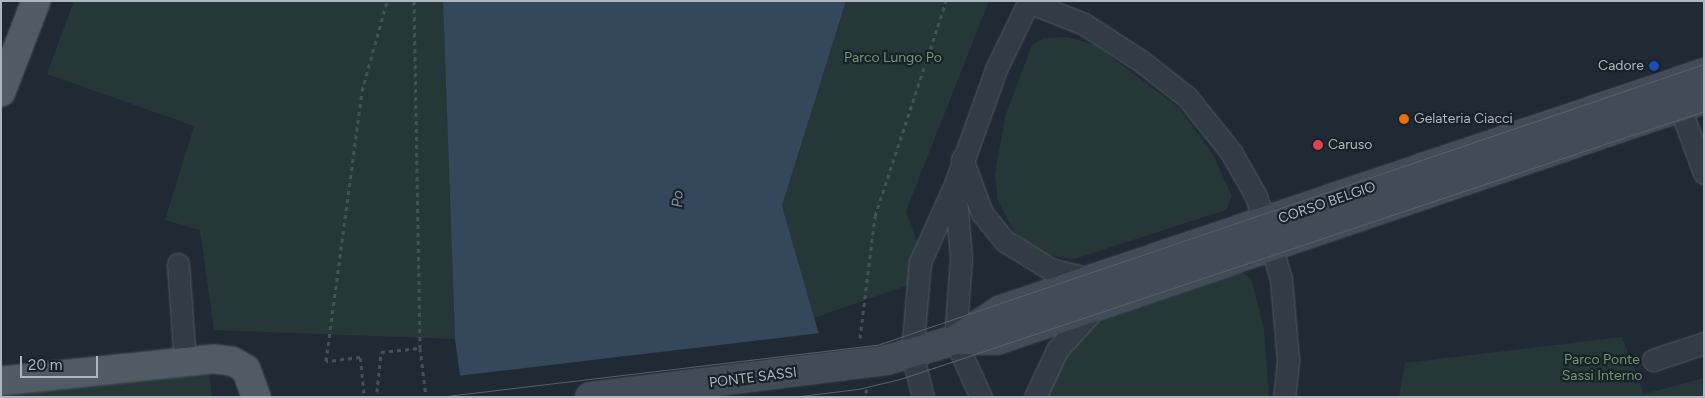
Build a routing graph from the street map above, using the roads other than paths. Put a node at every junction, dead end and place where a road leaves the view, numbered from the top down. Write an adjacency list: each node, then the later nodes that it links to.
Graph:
1 (36, 1): 4 (main road)
2 (1029, 2): 6 (street); 9 (street)
3 (1704, 74): 5 (main road, CORSO BELGIO)
4 (1, 92)
5 (1685, 97): 7 (street); 9 (main road, CORSO BELGIO)
6 (962, 160): 8 (street); 11 (street)
7 (1704, 173)
8 (955, 184): 12 (street); 14 (street)
9 (1269, 235): 11 (main road, CORSO BELGIO); 24 (street)
10 (178, 264): 16 (street)
11 (1097, 292): 12 (main road, CORSO BELGIO); 23 (street)
12 (955, 340): 14 (main road, CORSO BELGIO); 22 (street)
13 (1704, 343): 15 (street)
14 (912, 353): 17 (main road, CORSO BELGIO); 21 (street)
15 (1653, 360)
16 (185, 362): 18 (main road); 19 (main road)
17 (859, 366): 20 (main road, PONTE SASSI)
18 (1, 381)
19 (256, 397)
20 (590, 397)
21 (923, 397)
22 (981, 397)
23 (1035, 397)
24 (1284, 397)

